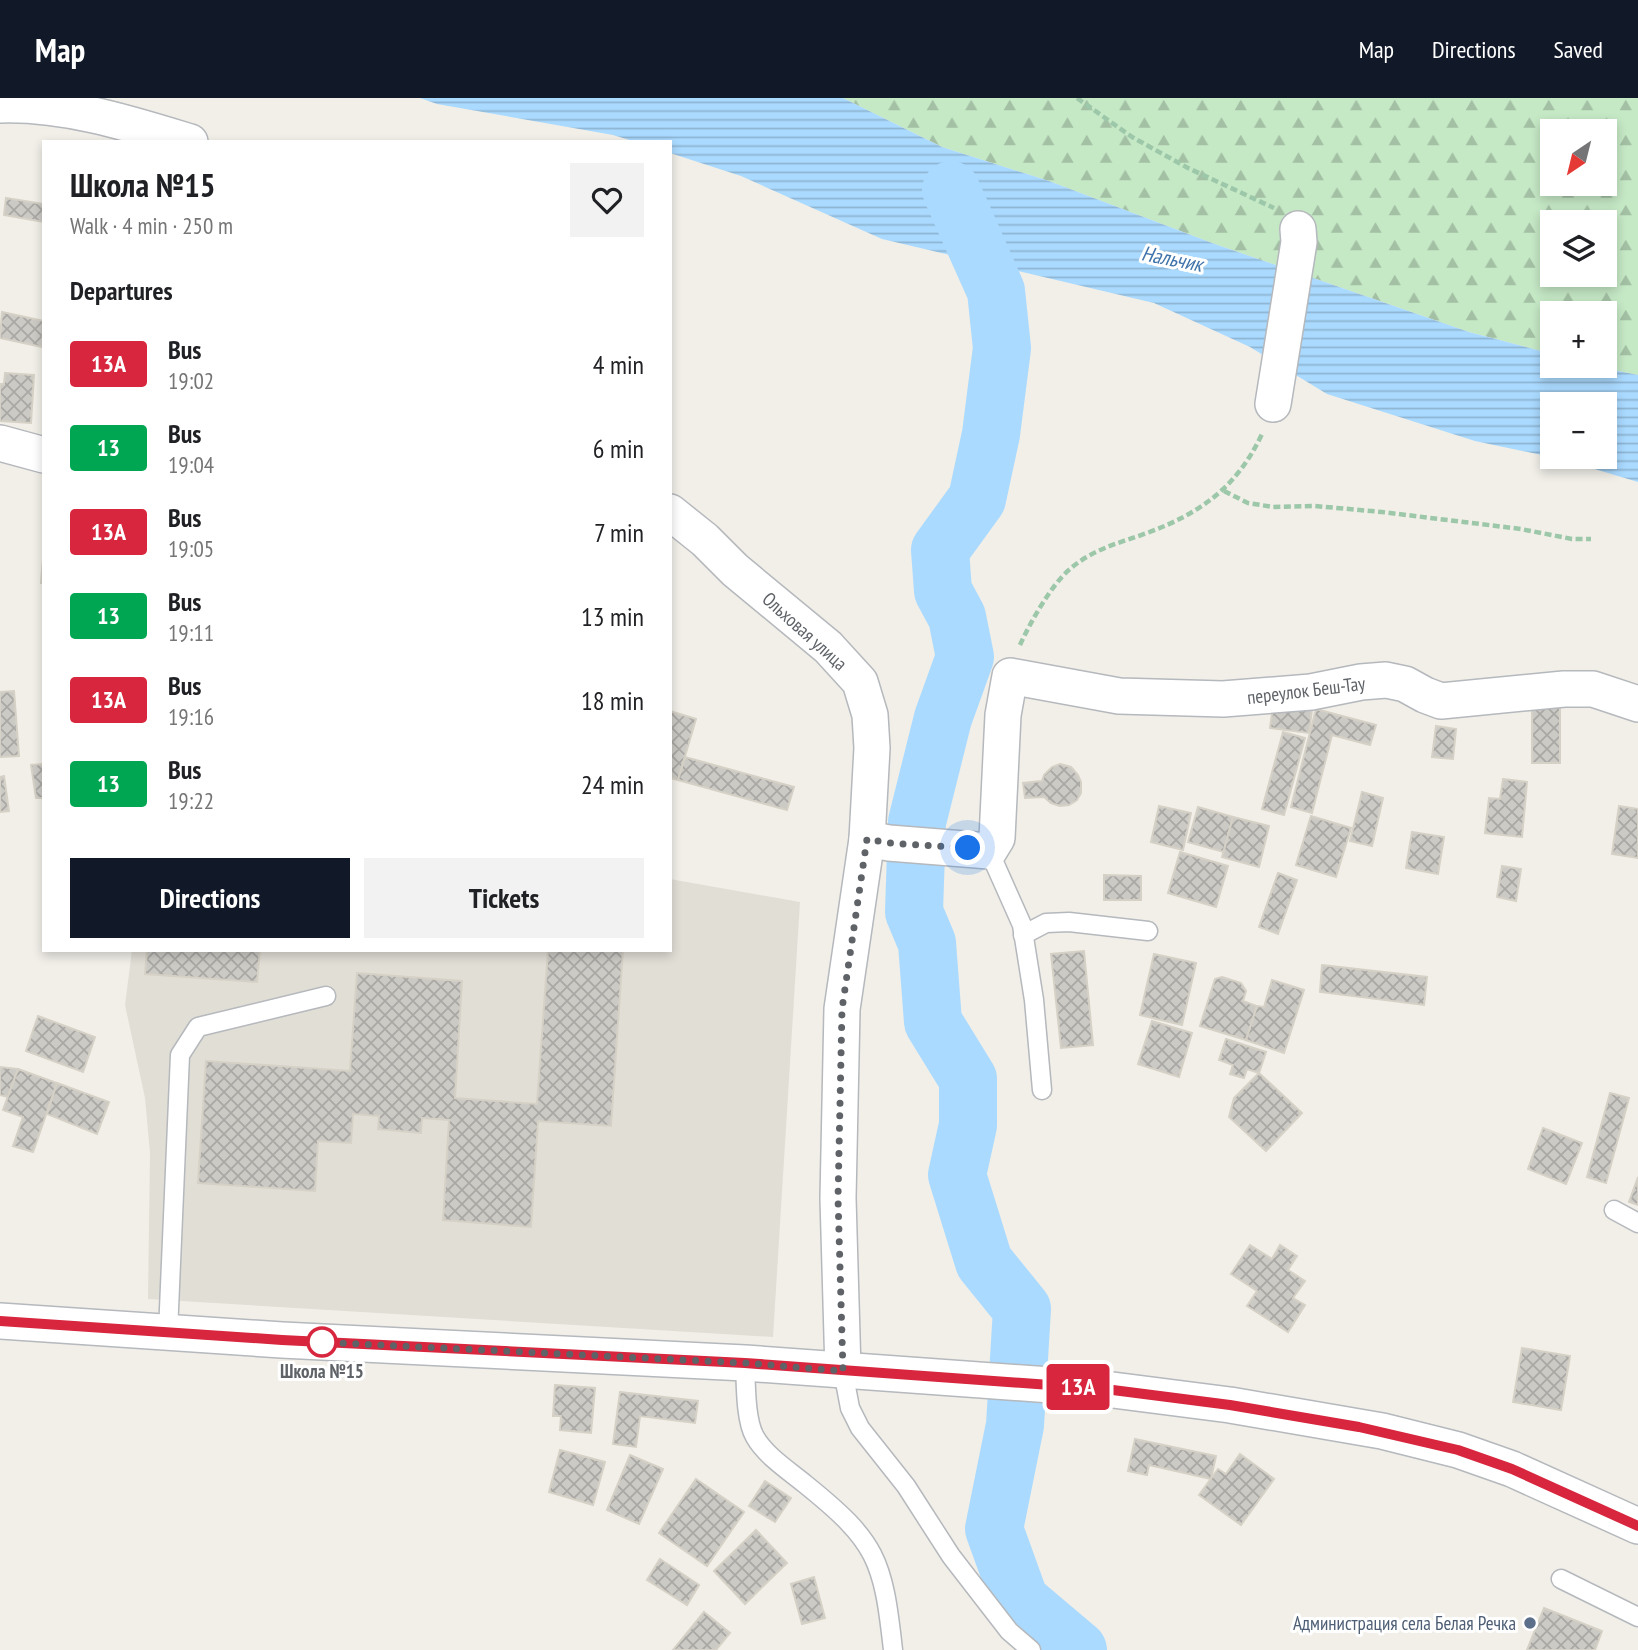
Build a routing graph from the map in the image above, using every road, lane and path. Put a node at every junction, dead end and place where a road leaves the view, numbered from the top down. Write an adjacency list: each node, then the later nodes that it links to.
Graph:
1 (1077, 98): 4 (path)
2 (0, 105): 3 (street)
3 (183, 140)
4 (1298, 236): 5 (street)
5 (1274, 401): 8 (path)
6 (0, 443): 7 (street)
7 (42, 454)
8 (1223, 491): 10 (path); 11 (path)
9 (672, 514): 13 (street, Ольховая улица)
10 (1591, 539)
11 (1010, 676): 12 (street, переулок Беш-Тау); 14 (street)
12 (1638, 704)
13 (878, 841): 14 (street); 24 (street, Ольховая улица)
14 (979, 849): 16 (lane)
15 (1148, 932): 16 (lane)
16 (1023, 935): 18 (lane)
17 (326, 996): 22 (lane)
18 (1042, 1090)
19 (1614, 1210): 20 (lane)
20 (1638, 1223)
21 (0, 1321): 22 (street)
22 (168, 1332): 23 (street)
23 (745, 1363): 24 (street); 28 (lane)
24 (843, 1371): 25 (street); 29 (lane)
25 (1638, 1526)
26 (1561, 1579): 27 (lane)
27 (1638, 1617)
28 (893, 1650)
29 (1031, 1650)

